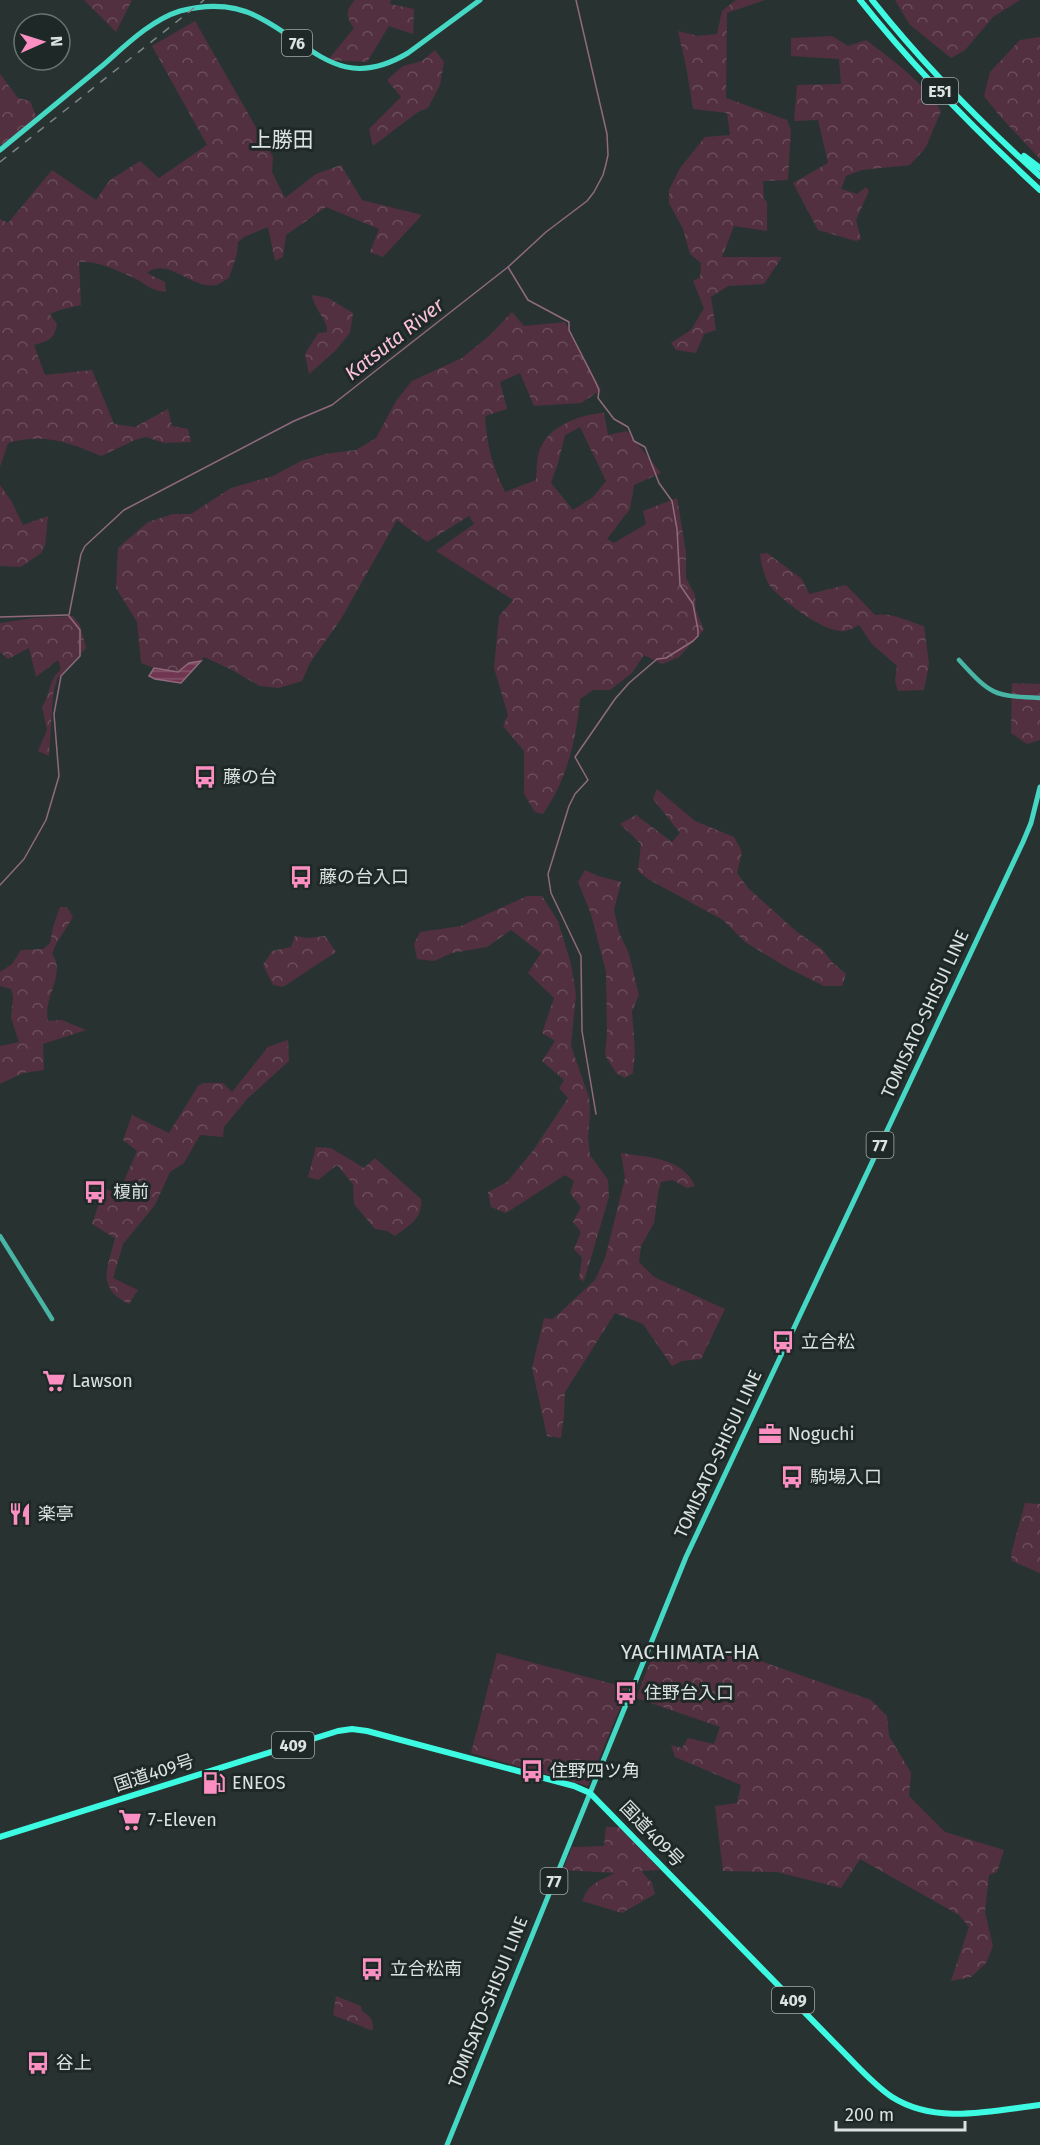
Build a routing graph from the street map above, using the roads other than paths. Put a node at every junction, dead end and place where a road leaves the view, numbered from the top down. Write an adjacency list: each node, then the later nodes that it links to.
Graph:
1 (480, 0): 5 (main road, 76)
2 (860, 0): 8 (highway, E51)
3 (872, 0): 4 (highway, E51)
4 (999, 138): 6 (highway); 7 (highway, E51)
5 (0, 150)
6 (1040, 168)
7 (1040, 176)
8 (1040, 190)
9 (959, 660): 10 (street)
10 (1040, 698)
11 (1040, 787): 14 (main road, TOMISATO-SHISUI LINE / 77)
12 (0, 1236): 13 (street)
13 (52, 1319)
14 (590, 1793): 15 (highway, 国道409号 / 409); 16 (highway, 国道409号 / 409); 17 (main road, TOMISATO-SHISUI LINE / 77)
15 (0, 1837)
16 (1040, 2105)
17 (447, 2145)

